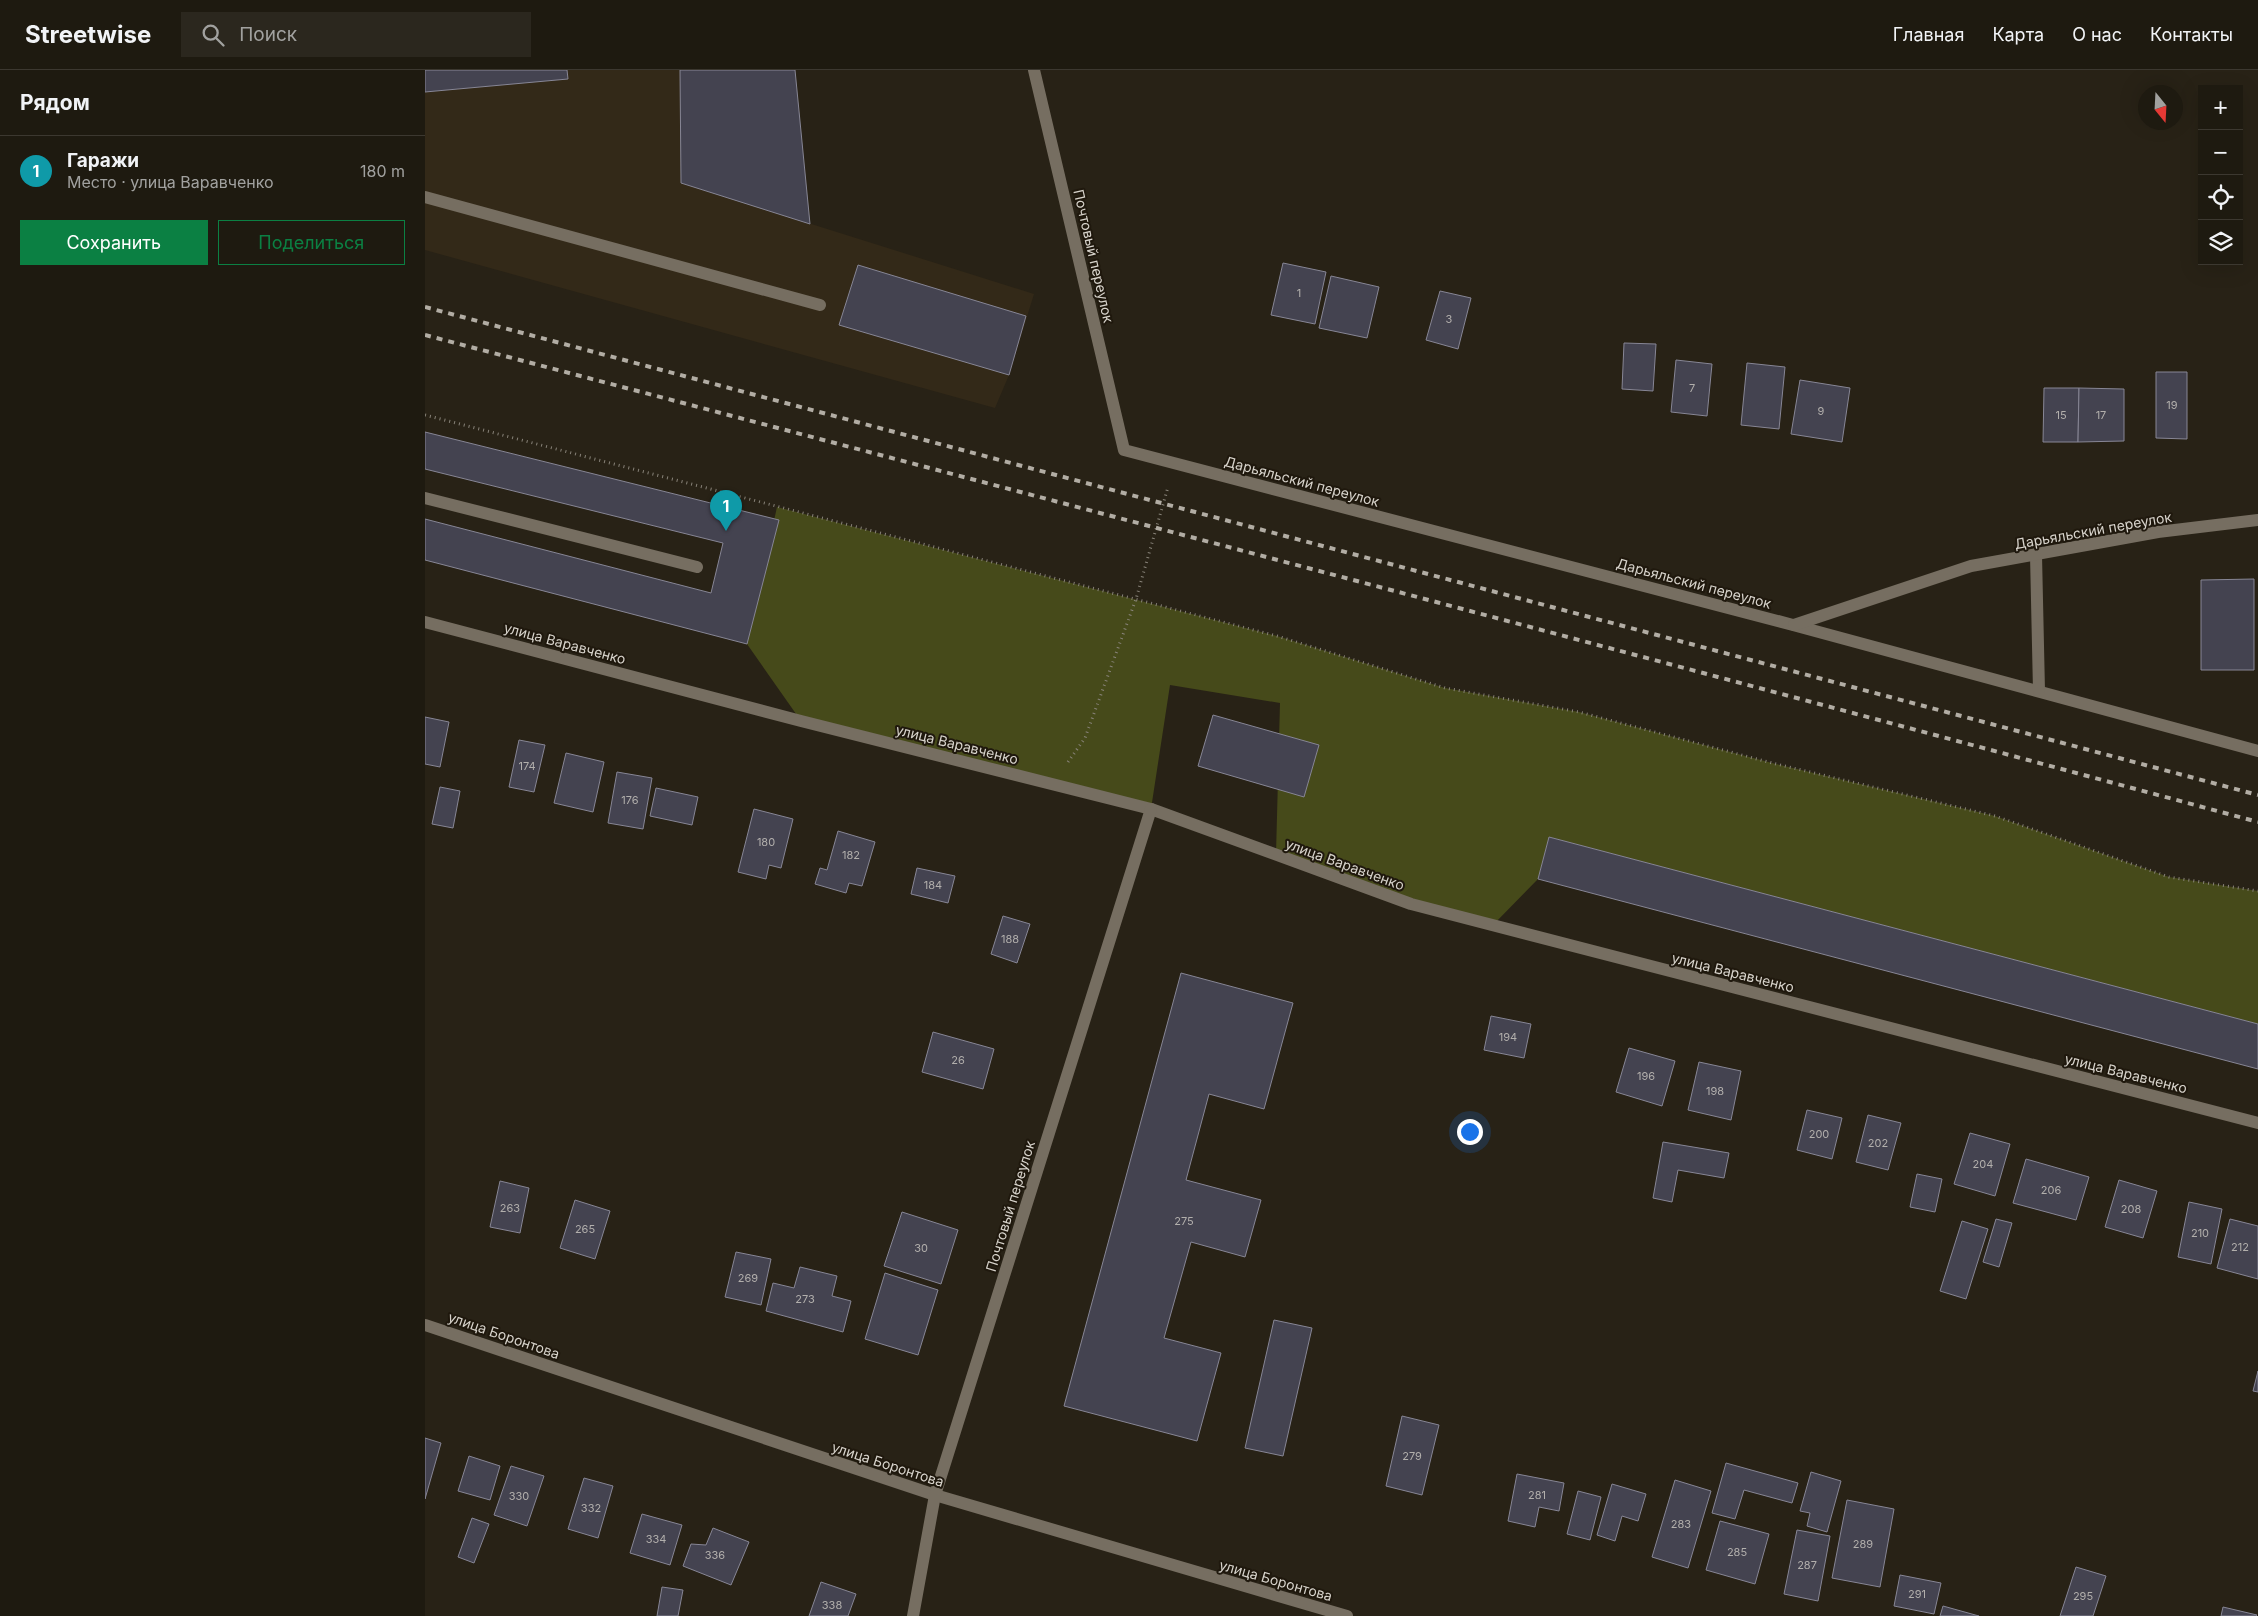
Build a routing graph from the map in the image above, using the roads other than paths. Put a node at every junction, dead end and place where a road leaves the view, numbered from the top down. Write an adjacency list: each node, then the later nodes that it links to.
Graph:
1 (1034, 70): 4 (street, Почтовый переулок)
2 (425, 197): 3 (street)
3 (820, 305)
4 (1124, 450): 10 (street, Дарьяльский переулок)
5 (425, 498): 8 (street)
6 (2258, 520): 7 (street, Дарьяльский переулок)
7 (2036, 555): 10 (street, Дарьяльский переулок); 11 (street)
8 (697, 567)
9 (425, 622): 13 (street, улица Варавченко)
10 (1793, 625): 11 (street)
11 (2039, 691): 12 (street)
12 (2258, 751)
13 (1151, 809): 14 (street, улица Варавченко); 16 (street, Почтовый переулок)
14 (2258, 1123)
15 (425, 1325): 16 (street, улица Боронтова)
16 (935, 1496): 17 (street, Почтовый переулок); 18 (street, улица Боронтова)
17 (913, 1616)
18 (1347, 1616)

